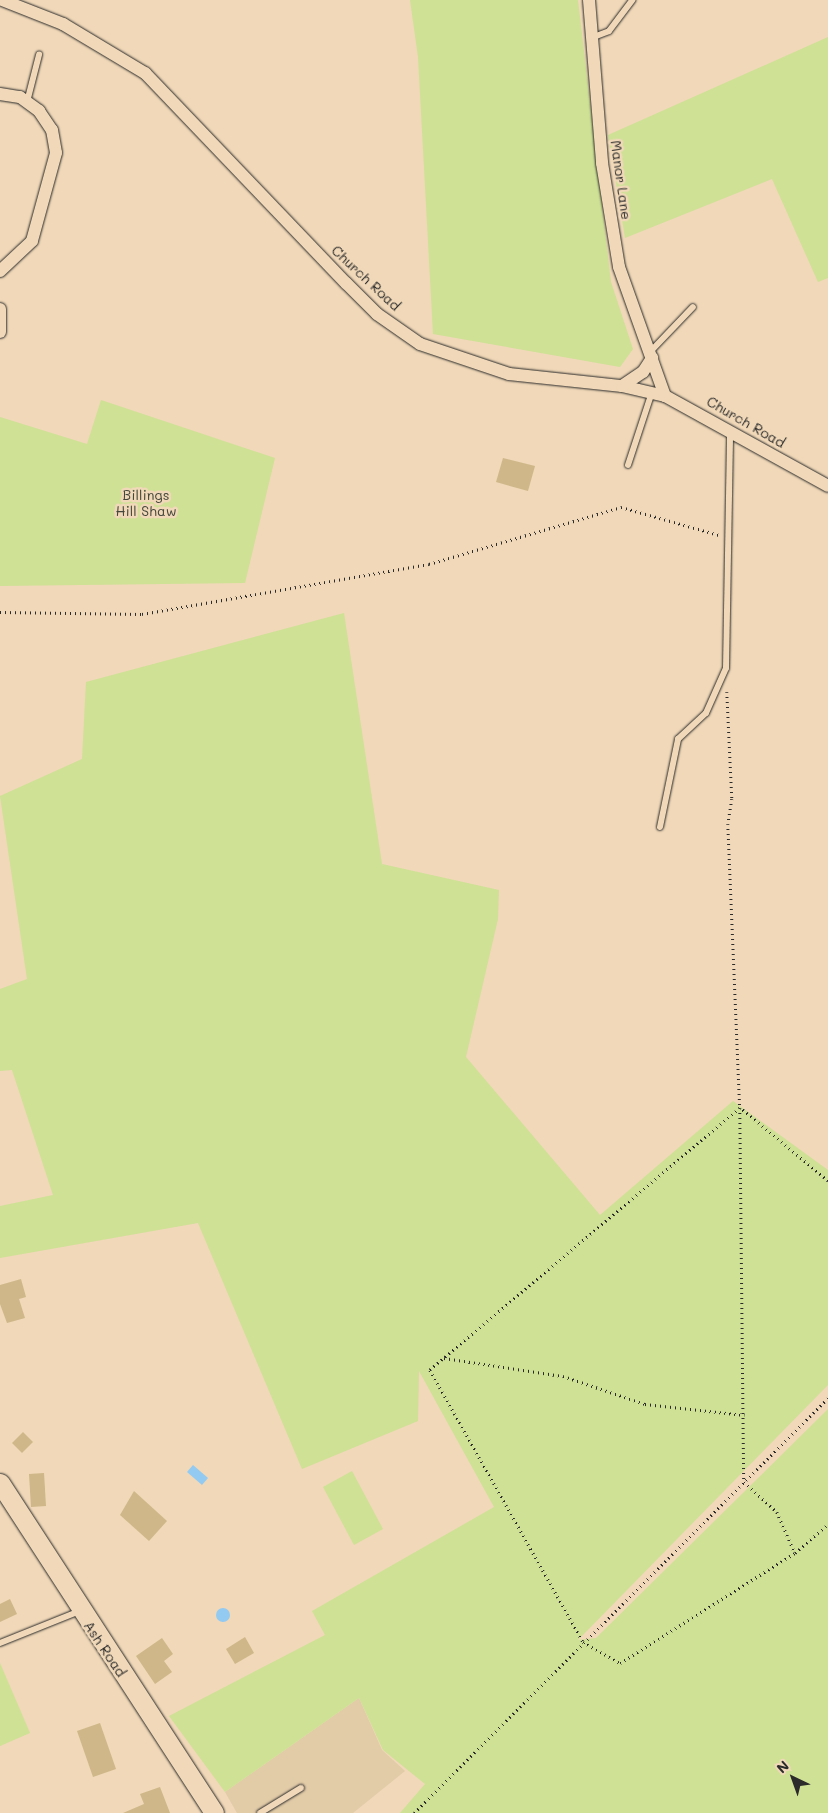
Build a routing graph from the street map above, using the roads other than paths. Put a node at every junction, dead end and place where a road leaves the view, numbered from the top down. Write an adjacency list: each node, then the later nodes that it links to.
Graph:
1 (2, 0): 13 (street, Church Road)
2 (589, 0): 4 (street, Manor Lane)
3 (632, 0): 4 (lane)
4 (590, 39): 12 (street, Manor Lane)
5 (39, 55): 7 (lane)
6 (0, 94): 7 (street)
7 (27, 102): 8 (street)
8 (0, 271)
9 (693, 307): 12 (lane)
10 (0, 309): 11 (street)
11 (0, 332)
12 (651, 355): 13 (street); 15 (street, Manor Lane)
13 (622, 386): 14 (street, Church Road)
14 (652, 392): 15 (street, Church Road); 17 (lane)
15 (665, 396): 16 (street, Church Road)
16 (730, 430): 18 (street, Church Road); 19 (lane)
17 (628, 465)
18 (828, 486)
19 (660, 827)
20 (0, 1483): 21 (street, Ash Road)
21 (80, 1611): 22 (lane); 24 (street, Ash Road)
22 (0, 1643)
23 (301, 1788): 25 (lane)
24 (214, 1813)
25 (260, 1813)

